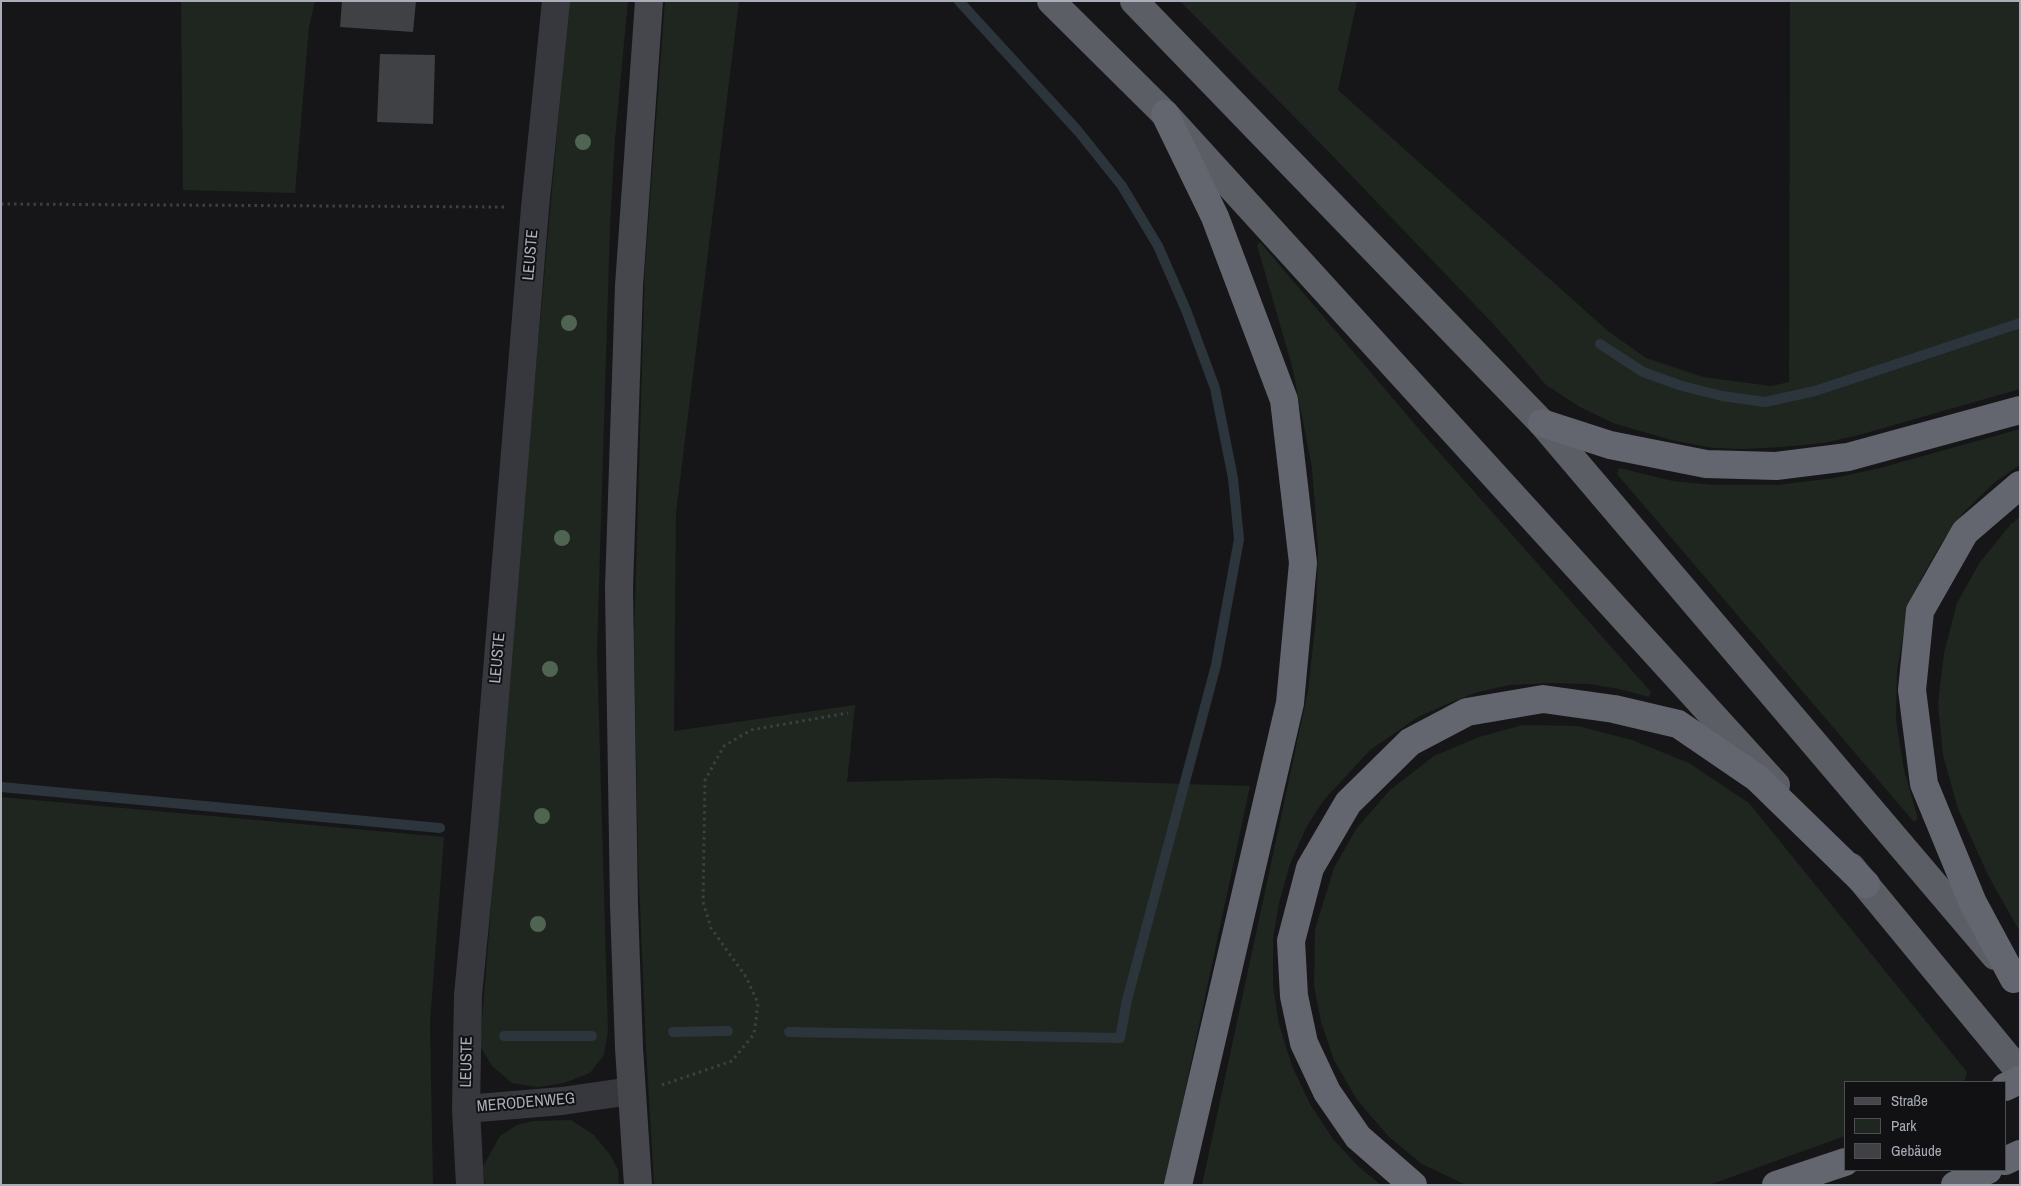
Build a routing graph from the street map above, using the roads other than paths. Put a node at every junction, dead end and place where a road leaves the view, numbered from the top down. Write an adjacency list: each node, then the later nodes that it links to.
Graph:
1 (556, 1): 15 (street, LEUSTE)
2 (649, 1): 14 (main road)
3 (1051, 1): 5 (highway)
4 (1134, 1): 7 (highway)
5 (1165, 114): 9 (highway); 23 (highway)
6 (2020, 410): 7 (highway)
7 (1542, 422): 10 (highway)
8 (2020, 485): 10 (highway)
9 (1866, 884): 11 (highway); 24 (highway)
10 (2017, 983)
11 (2020, 1072)
12 (2020, 1080): 13 (highway)
13 (2006, 1087)
14 (631, 1091): 15 (street, MERODENWEG); 22 (main road)
15 (466, 1109): 21 (street, MERODENWEG)
16 (2020, 1154): 17 (highway)
17 (2006, 1161)
18 (1844, 1162): 25 (highway)
19 (1844, 1162): 26 (highway)
20 (1986, 1171): 27 (highway)
21 (470, 1185)
22 (638, 1185)
23 (1178, 1185)
24 (1413, 1185)
25 (1776, 1185)
26 (1796, 1185)
27 (1955, 1185)

